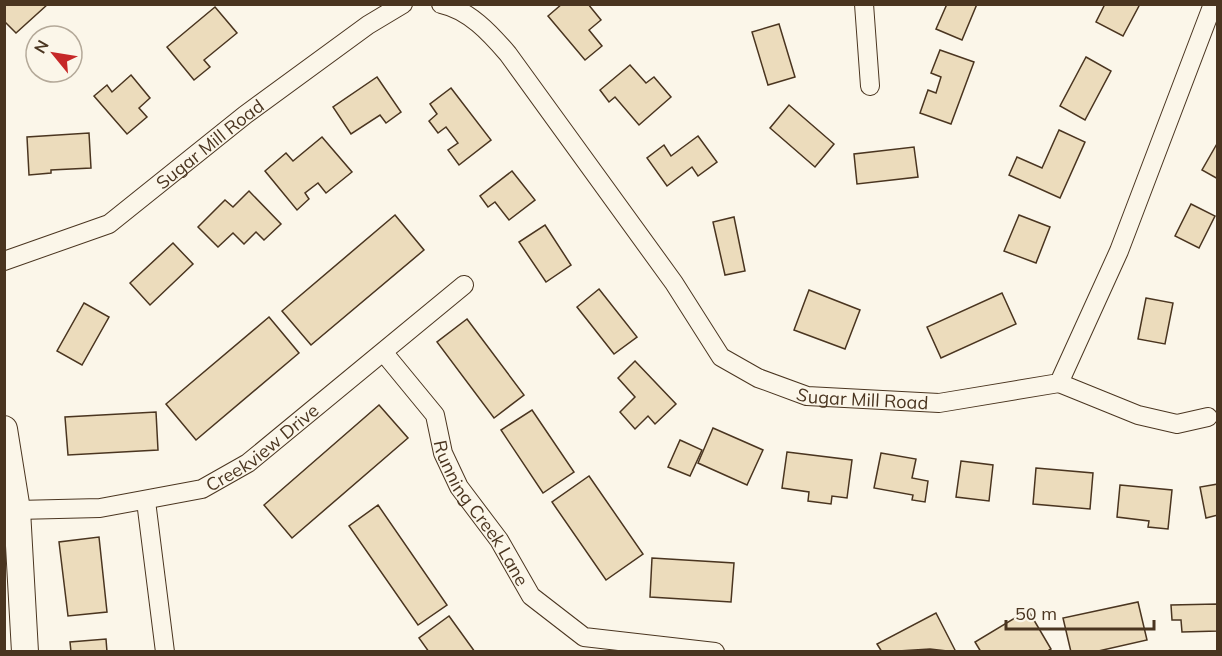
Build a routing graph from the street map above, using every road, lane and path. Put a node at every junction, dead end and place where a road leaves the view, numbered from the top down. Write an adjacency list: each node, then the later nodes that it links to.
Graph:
1 (403, 4): 6 (street, Sugar Mill Road)
2 (441, 4): 9 (street, Sugar Mill Road)
3 (864, 4): 5 (street)
4 (1213, 4): 9 (street)
5 (870, 86)
6 (4, 261)
7 (464, 285): 8 (street, Creekview Drive)
8 (384, 353): 12 (street, Creekview Drive); 16 (street, Running Creek Lane)
9 (1059, 383): 10 (street)
10 (1208, 417)
11 (4, 429): 13 (main road)
12 (146, 501): 13 (street, Creekview Drive); 15 (street)
13 (17, 510): 14 (main road)
14 (25, 651)
15 (165, 651)
16 (716, 651)

